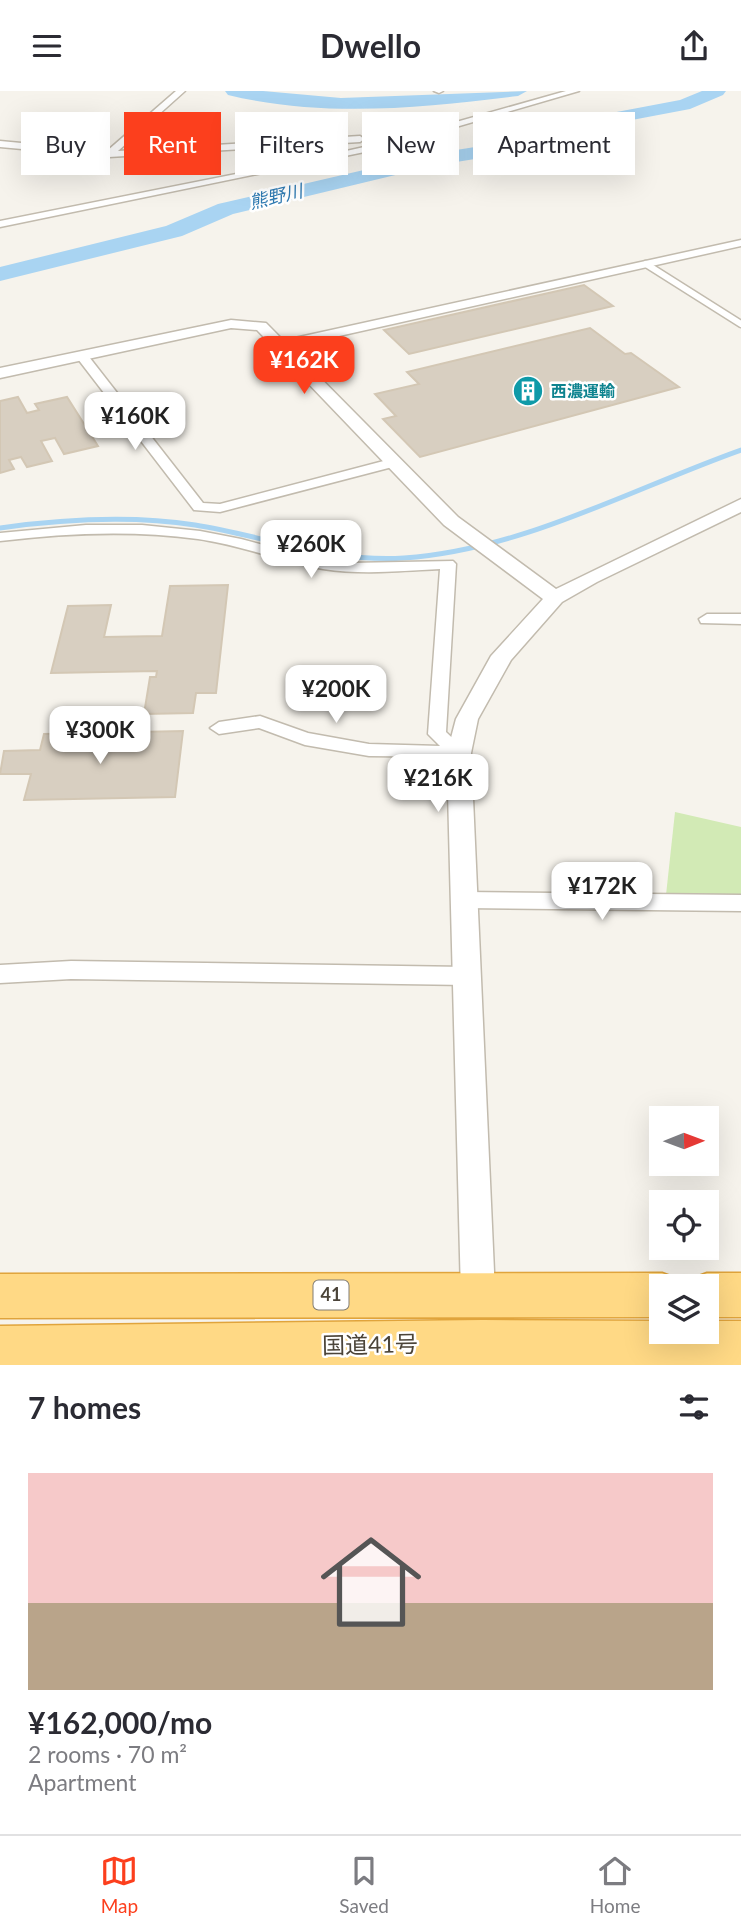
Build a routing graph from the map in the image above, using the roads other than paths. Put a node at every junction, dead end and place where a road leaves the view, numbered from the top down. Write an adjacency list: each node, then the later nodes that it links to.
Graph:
1 (181, 91): 6 (street)
2 (575, 91): 8 (street)
3 (360, 139): 7 (street)
4 (0, 144): 5 (street)
5 (21, 146)
6 (110, 153)
7 (110, 154)
8 (0, 224)
9 (741, 243): 10 (street)
10 (646, 264): 11 (lane); 12 (street)
11 (741, 324)
12 (281, 345): 13 (street); 15 (street)
13 (82, 356): 14 (street); 17 (street)
14 (0, 373)
15 (395, 462): 17 (street); 20 (street)
16 (741, 505): 20 (street)
17 (212, 509): 19 (street)
18 (0, 537): 19 (street)
19 (195, 539): 24 (street)
20 (555, 599): 24 (street)
21 (707, 619): 22 (street)
22 (741, 619)
23 (219, 728): 24 (street)
24 (459, 753): 25 (street)
25 (464, 900): 26 (street); 28 (street)
26 (741, 903)
27 (0, 974): 28 (street)
28 (466, 976): 29 (street)
29 (478, 1294): 30 (highway, 41); 33 (highway, 41); 36 (street)
30 (649, 1294)
31 (719, 1295): 32 (highway)
32 (741, 1295)
33 (0, 1296)
34 (741, 1344): 36 (highway, 国道41号)
35 (0, 1349): 36 (highway, 国道41号)
36 (485, 1354)

